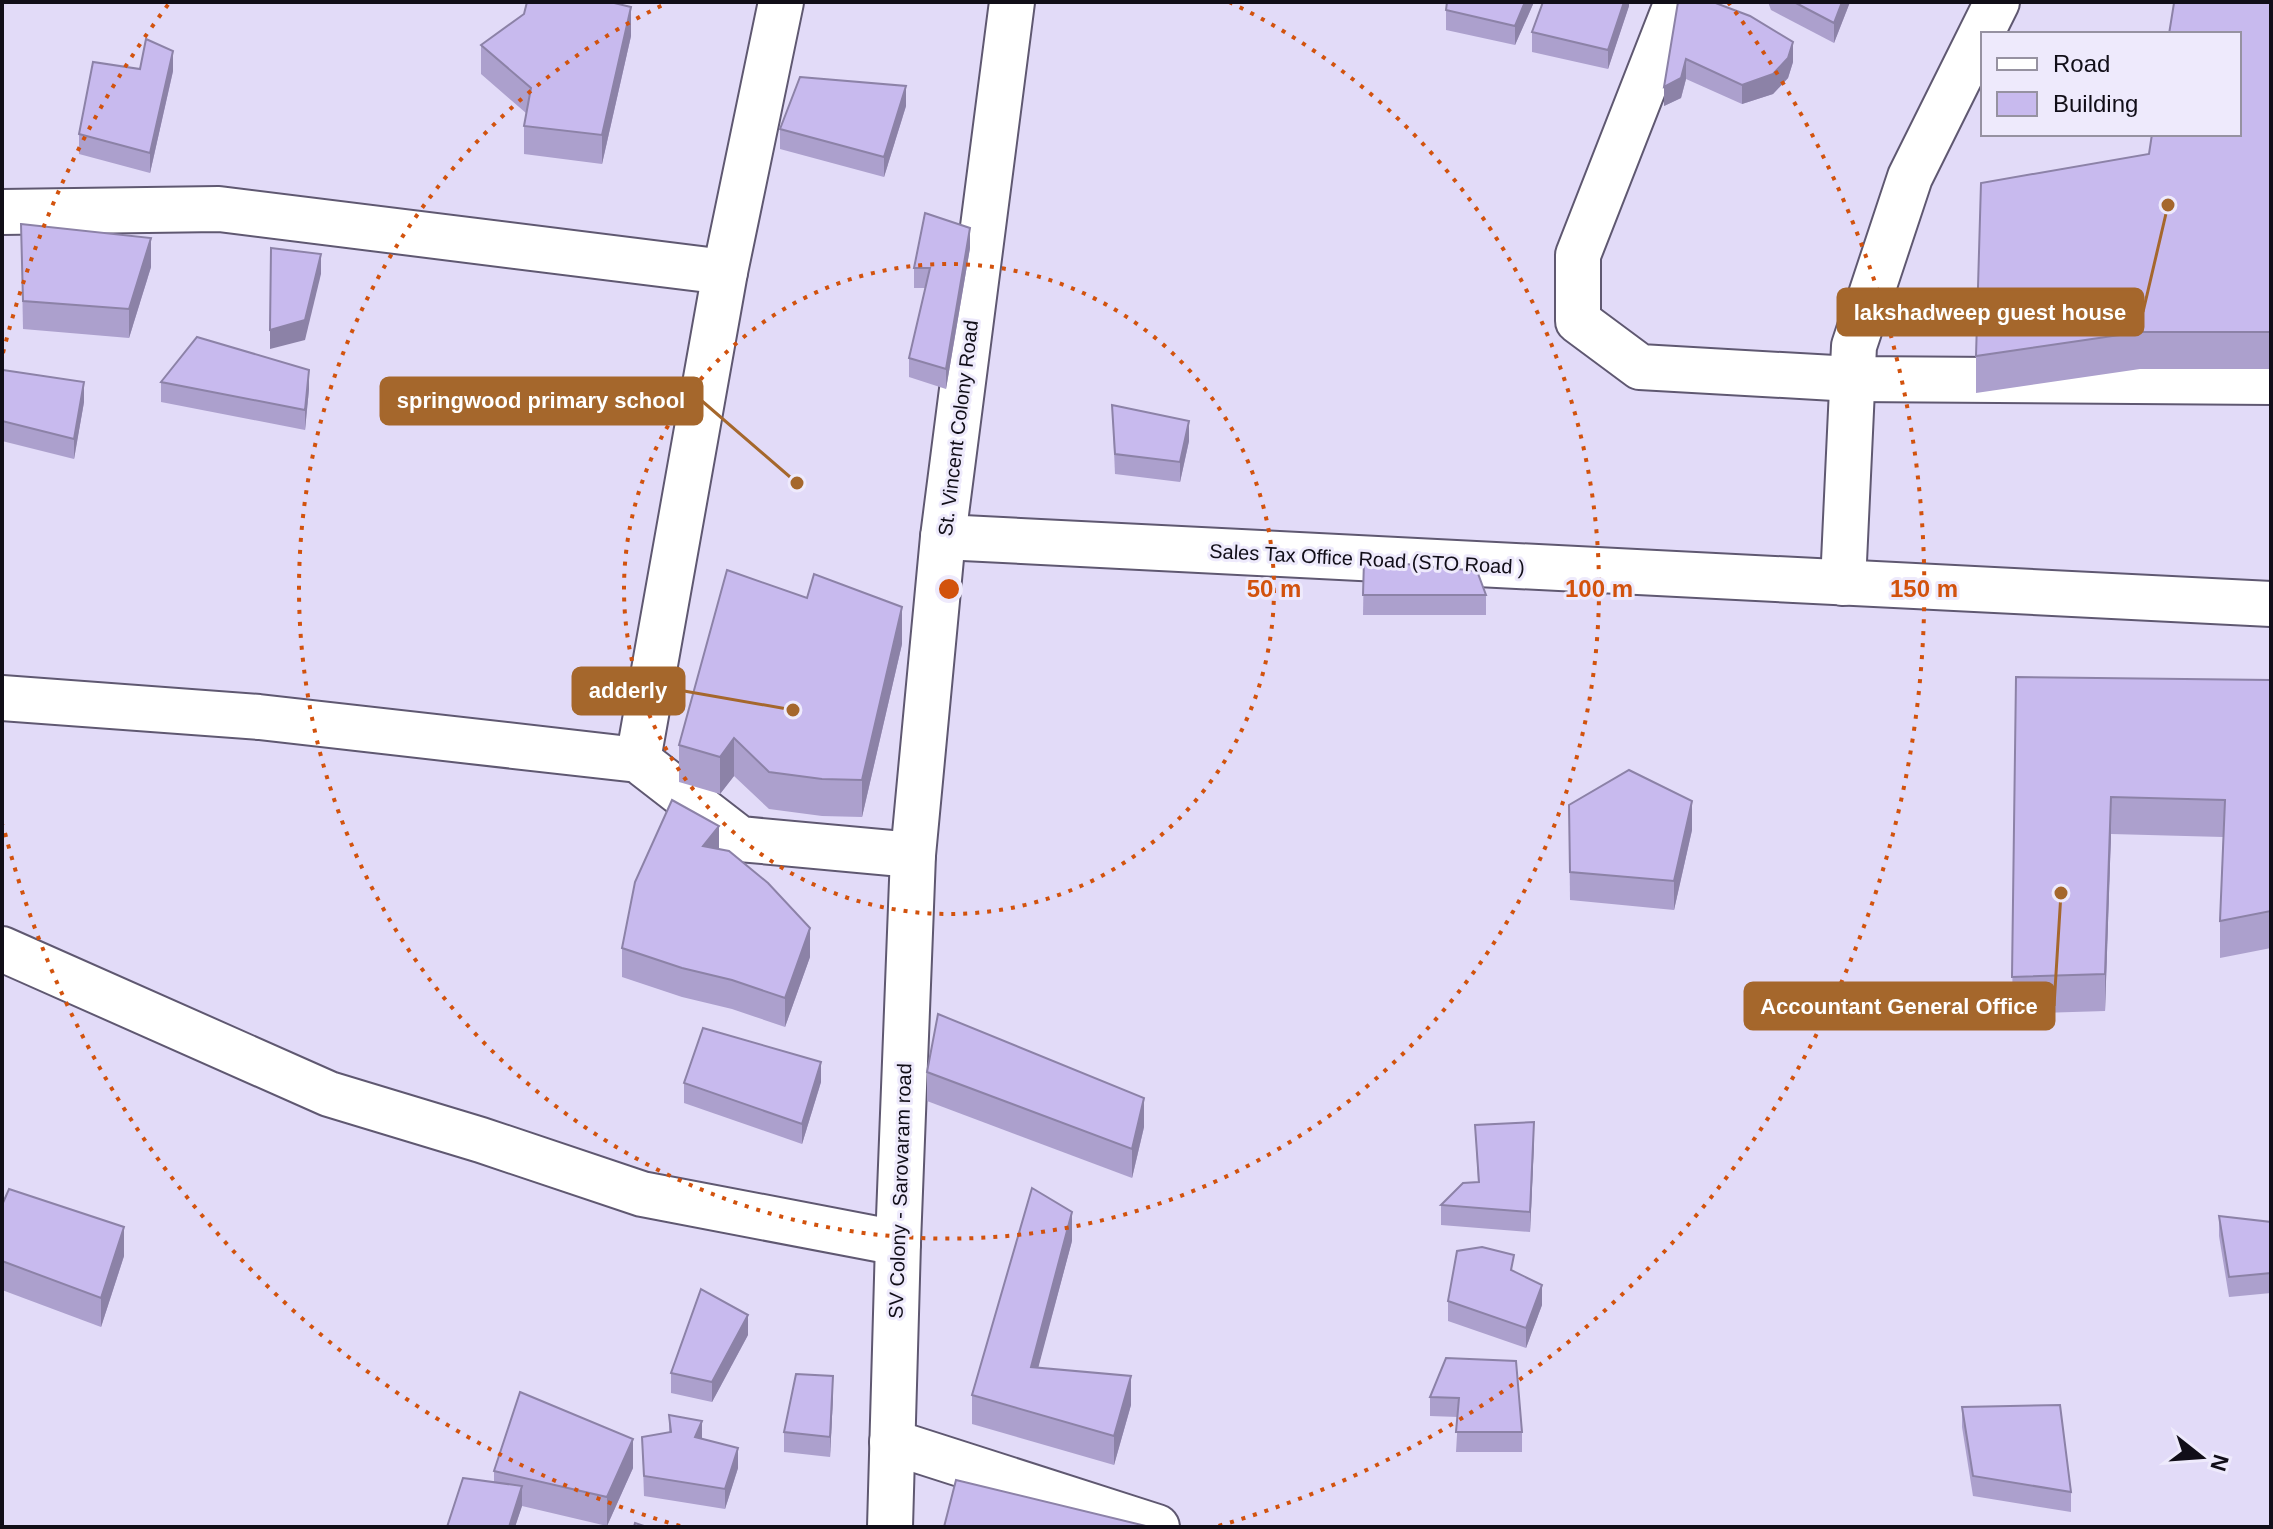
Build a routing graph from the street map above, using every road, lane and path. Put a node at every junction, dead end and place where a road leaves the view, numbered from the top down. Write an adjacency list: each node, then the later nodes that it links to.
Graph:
1 (781, 2): 8 (street)
2 (1012, 2): 11 (street, St. Vincent Colony Road)
3 (1677, 2): 9 (street)
4 (1997, 2): 5 (street)
5 (1982, 32)
6 (1981, 34): 9 (street)
7 (2, 212): 8 (street)
8 (725, 272): 15 (street)
9 (1852, 379): 10 (street); 12 (street)
10 (2271, 382)
11 (943, 537): 12 (street, Sales Tax Office Road (STO Road )); 16 (street, St. Vincent Colony Road)
12 (1843, 583): 13 (street, Sales Tax Office Road (STO Road ))
13 (2271, 604)
14 (2, 698): 15 (street)
15 (638, 760): 16 (street)
16 (913, 855): 18 (street, SV Colony - Sarovaram road)
17 (2, 949): 18 (street)
18 (898, 1243): 19 (street, SV Colony - Sarovaram road)
19 (892, 1442): 20 (street, SV Colony - Sarovaram road); 21 (street)
20 (890, 1527)
21 (1157, 1527)

